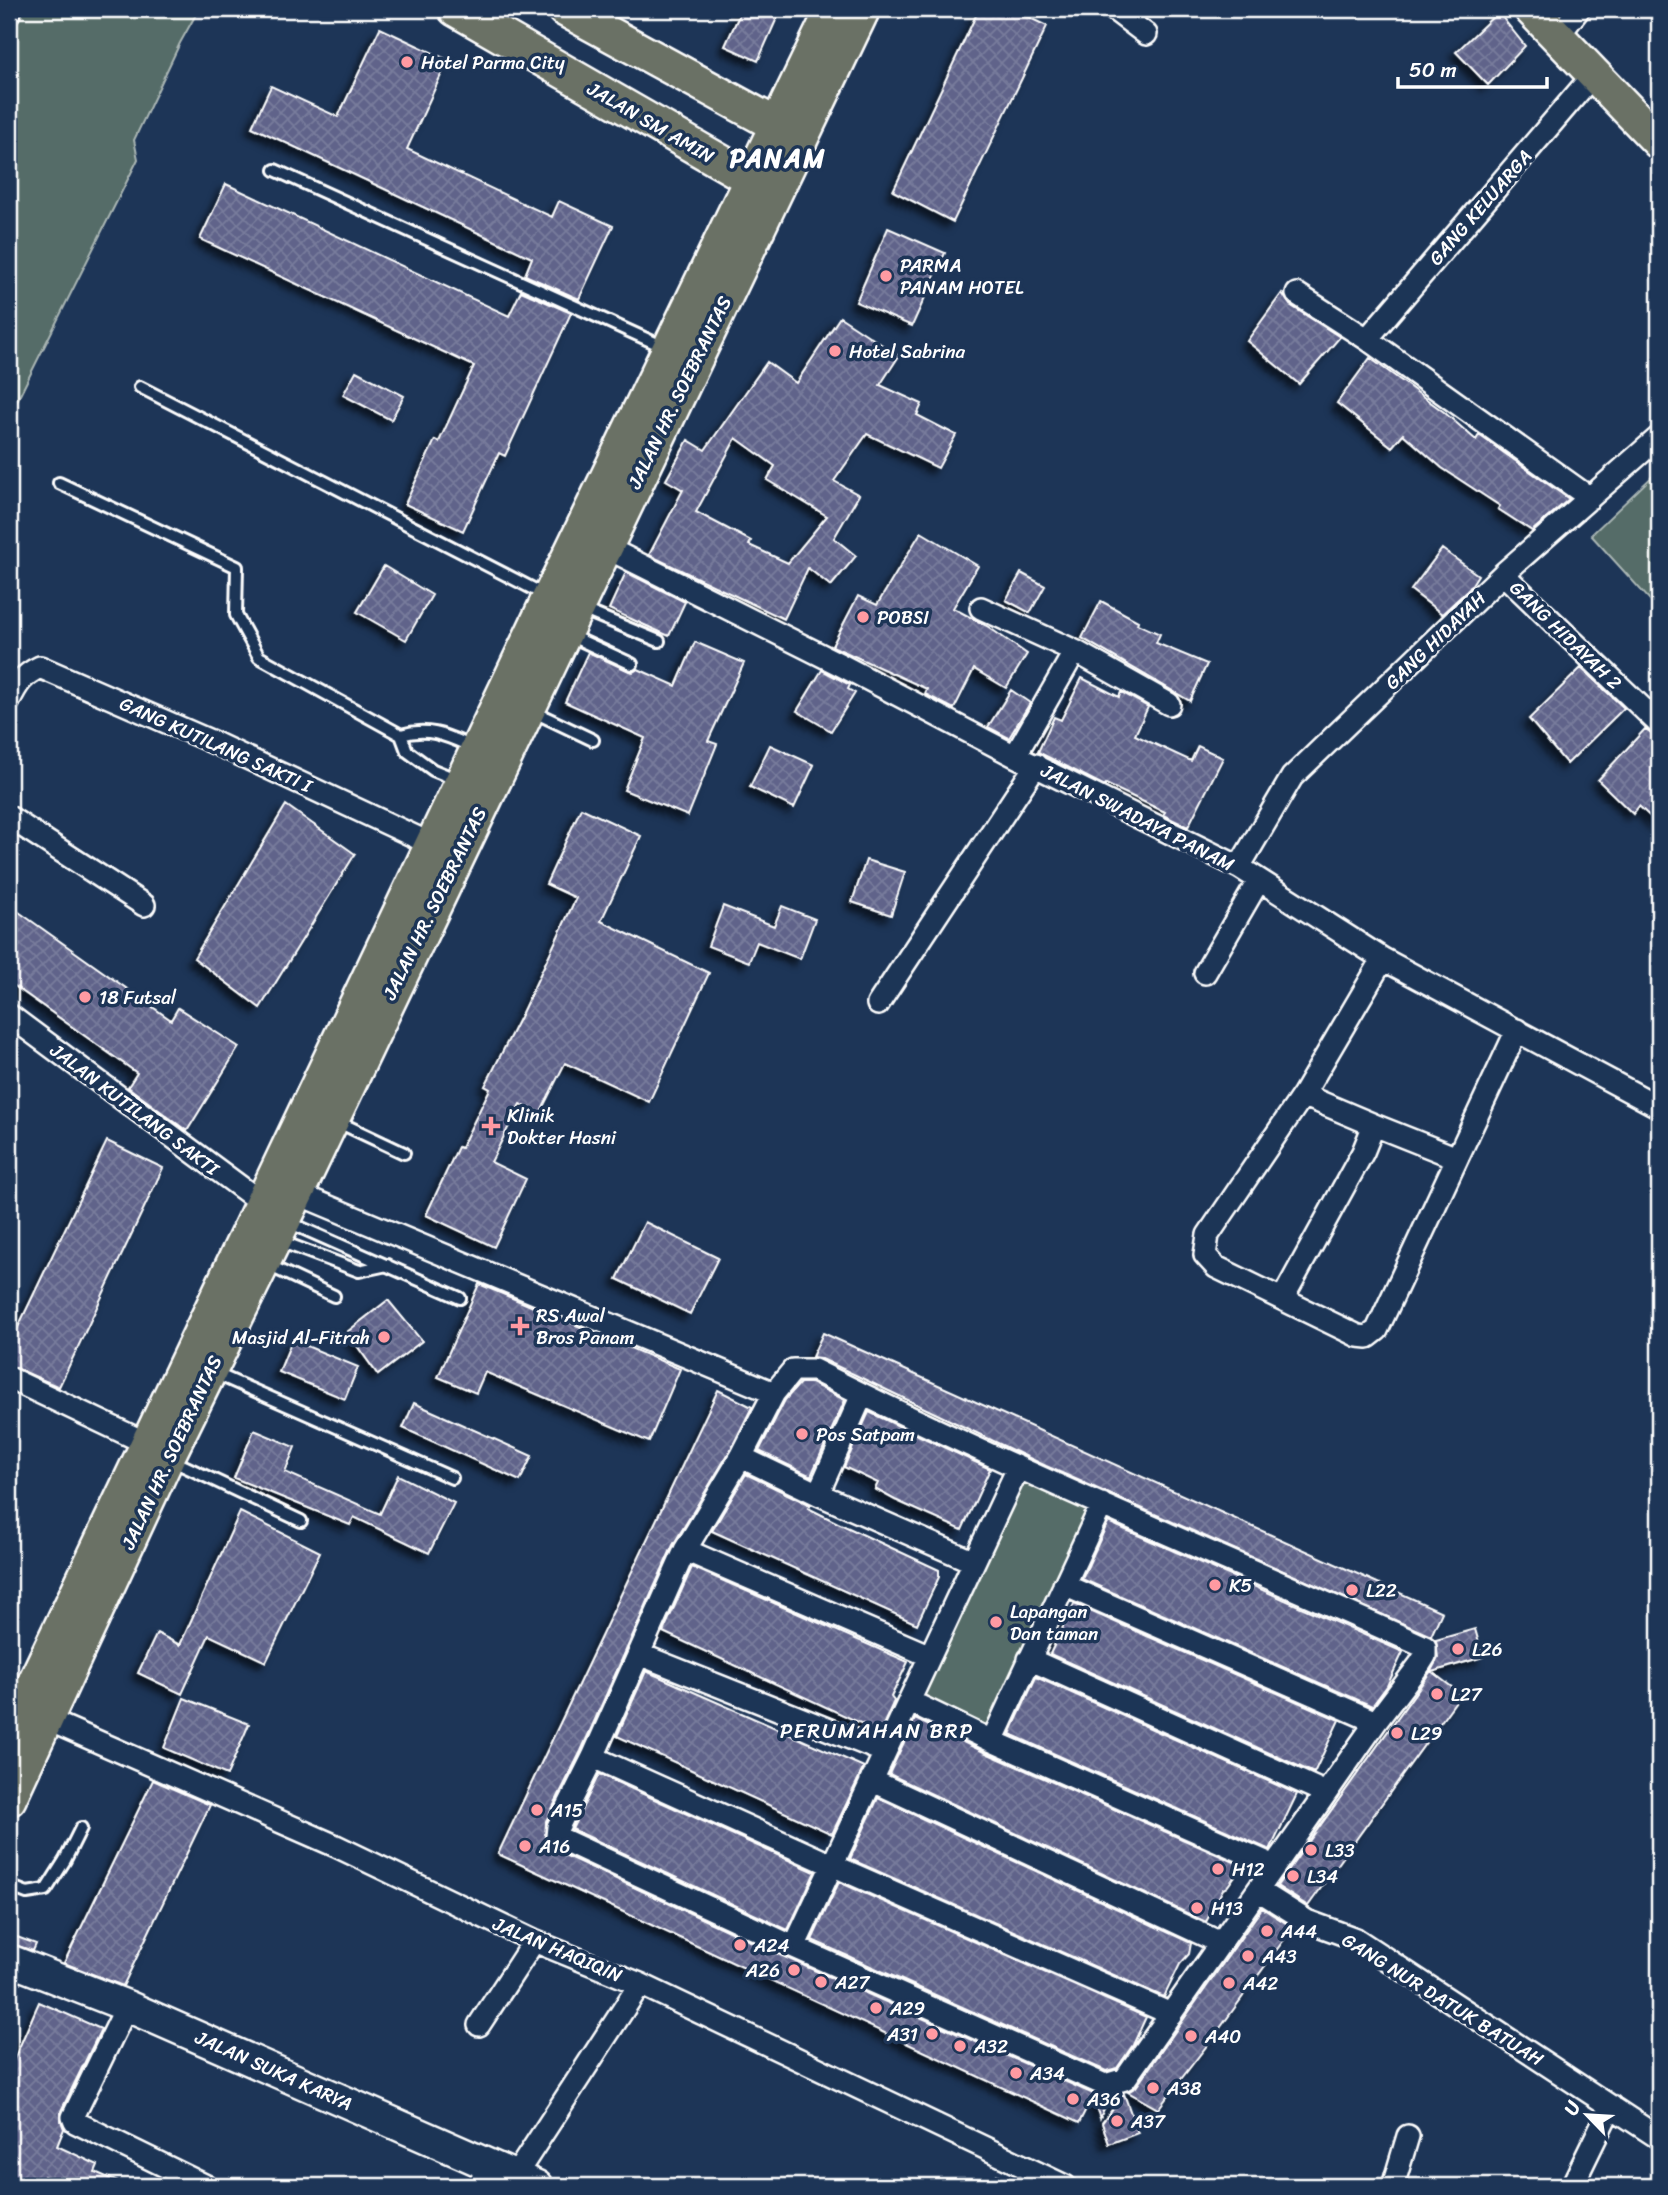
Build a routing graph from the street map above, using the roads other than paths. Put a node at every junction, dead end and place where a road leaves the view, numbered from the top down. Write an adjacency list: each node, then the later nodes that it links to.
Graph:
1 (11, 9): 9 (street)
2 (455, 9): 16 (main road, JALAN SM AMIN)
3 (564, 9): 14 (main road)
4 (833, 9): 14 (main road, JALAN HR. SOEBRANTAS)
5 (863, 9): 14 (main road, JALAN HR. SOEBRANTAS)
6 (1113, 9): 10 (street)
7 (1531, 9): 11 (main road)
8 (1580, 9): 11 (street)
9 (9, 13)
10 (1146, 34)
11 (1558, 36): 12 (main road)
12 (1593, 75): 13 (main road); 18 (street, GANG KELUARGA)
13 (1655, 129)
14 (789, 132): 16 (main road, JALAN HR. SOEBRANTAS)
15 (275, 170): 19 (lane)
16 (763, 186): 19 (main road, JALAN HR. SOEBRANTAS); 24 (main road, JALAN HR. SOEBRANTAS)
17 (1297, 294): 18 (street)
18 (1367, 339): 23 (street)
19 (670, 350): 27 (main road, JALAN HR. SOEBRANTAS)
20 (140, 387): 27 (lane)
21 (1659, 437): 23 (street, GANG HIDAYAH)
22 (59, 483): 35 (lane)
23 (1590, 498): 25 (street, GANG HIDAYAH)
24 (605, 547): 27 (main road, JALAN HR. SOEBRANTAS); 38 (street, JALAN SWADAYA PANAM)
25 (1503, 575): 34 (street, GANG HIDAYAH 2); 43 (street, GANG HIDAYAH)
26 (981, 608): 29 (street)
27 (563, 612): 28 (lane); 30 (lane); 33 (main road, JALAN HR. SOEBRANTAS); 37 (main road, JALAN HR. SOEBRANTAS)
28 (659, 641)
29 (1075, 651): 32 (street); 38 (street)
30 (632, 664)
31 (9, 701): 42 (street, GANG KUTILANG SAKTI I)
32 (1169, 704)
33 (527, 709): 36 (lane); 50 (main road, JALAN HR. SOEBRANTAS)
34 (1659, 724)
35 (401, 735): 37 (lane); 40 (lane)
36 (593, 740)
37 (478, 749): 40 (main road, JALAN HR. SOEBRANTAS)
38 (1014, 756): 39 (street, JALAN SWADAYA PANAM)
39 (1036, 765): 43 (street, JALAN SWADAYA PANAM); 48 (street)
40 (462, 782): 42 (main road, JALAN HR. SOEBRANTAS)
41 (9, 817): 45 (street)
42 (433, 845): 50 (main road, JALAN HR. SOEBRANTAS)
43 (1239, 867): 44 (street, JALAN SWADAYA PANAM)
44 (1259, 880): 46 (street, JALAN SWADAYA PANAM); 47 (street)
45 (144, 905)
46 (1383, 959): 51 (street, JALAN SWADAYA PANAM); 52 (street)
47 (1205, 973)
48 (878, 1004)
49 (9, 1014): 58 (street, JALAN KUTILANG SAKTI)
50 (366, 1016): 54 (main road, JALAN HR. SOEBRANTAS); 58 (main road, JALAN HR. SOEBRANTAS)
51 (1517, 1030): 53 (street, JALAN SWADAYA PANAM); 57 (street)
52 (1303, 1095): 55 (street); 62 (street)
53 (1659, 1107)
54 (331, 1119): 56 (lane); 58 (main road, JALAN HR. SOEBRANTAS)
55 (1374, 1125): 57 (street); 62 (street)
56 (404, 1153)
57 (1457, 1158): 62 (street)
58 (276, 1223): 59 (lane); 59 (lane); 60 (lane); 63 (main road, JALAN HR. SOEBRANTAS); 65 (street, JALAN KUTILANG SAKTI); 67 (main road, JALAN HR. SOEBRANTAS)
59 (387, 1265): 61 (lane)
60 (334, 1296)
61 (460, 1298)
62 (1283, 1298)
63 (209, 1371): 67 (main road, JALAN HR. SOEBRANTAS); 70 (lane)
64 (9, 1378): 67 (street)
65 (774, 1393): 66 (street); 68 (street)
66 (862, 1395): 69 (street); 71 (street)
67 (158, 1451): 73 (lane); 81 (main road, JALAN HR. SOEBRANTAS); 83 (main road, JALAN HR. SOEBRANTAS)
68 (741, 1457): 71 (street); 74 (street)
69 (1017, 1468): 72 (street); 75 (street)
70 (452, 1478)
71 (818, 1494): 75 (street)
72 (1102, 1504): 76 (street); 82 (street)
73 (301, 1521)
74 (685, 1550): 77 (street); 78 (street)
75 (974, 1562): 78 (street)
76 (1064, 1585): 79 (street); 82 (street)
77 (639, 1654): 85 (street); 86 (street)
78 (930, 1656): 80 (street)
79 (1029, 1659): 84 (street); 88 (street)
80 (909, 1701): 84 (street); 85 (street)
81 (46, 1719): 89 (main road, JALAN HR. SOEBRANTAS); 95 (street, JALAN HAQIQIN)
82 (1376, 1722): 88 (street)
83 (9, 1736)
84 (992, 1741): 92 (street)
85 (885, 1752): 87 (street)
86 (593, 1757): 91 (street); 97 (street)
87 (871, 1780): 91 (street); 96 (street)
88 (1326, 1793): 92 (street)
89 (9, 1799)
90 (81, 1828): 93 (lane)
91 (832, 1866): 97 (street); 101 (street)
92 (1275, 1866): 94 (street)
93 (9, 1886)
94 (1258, 1890): 96 (street); 103 (street, GANG NUR DATUK BATUAH)
95 (534, 1941): 99 (street, JALAN HAQIQIN); 102 (street)
96 (1221, 1943): 101 (street)
97 (794, 1947): 101 (street)
98 (9, 1959): 100 (main road, JALAN SUKA KARYA)
99 (640, 1984): 106 (street); 108 (street, JALAN HAQIQIN)
100 (127, 2006): 106 (main road, JALAN SUKA KARYA); 107 (street)
101 (1171, 2014)
102 (479, 2025)
103 (1611, 2106): 105 (street, GANG NUR DATUK BATUAH); 110 (street)
104 (1408, 2136): 109 (street)
105 (1659, 2138)
106 (505, 2178)
107 (206, 2186)
108 (1065, 2186)
109 (1393, 2186)
110 (1572, 2186)

